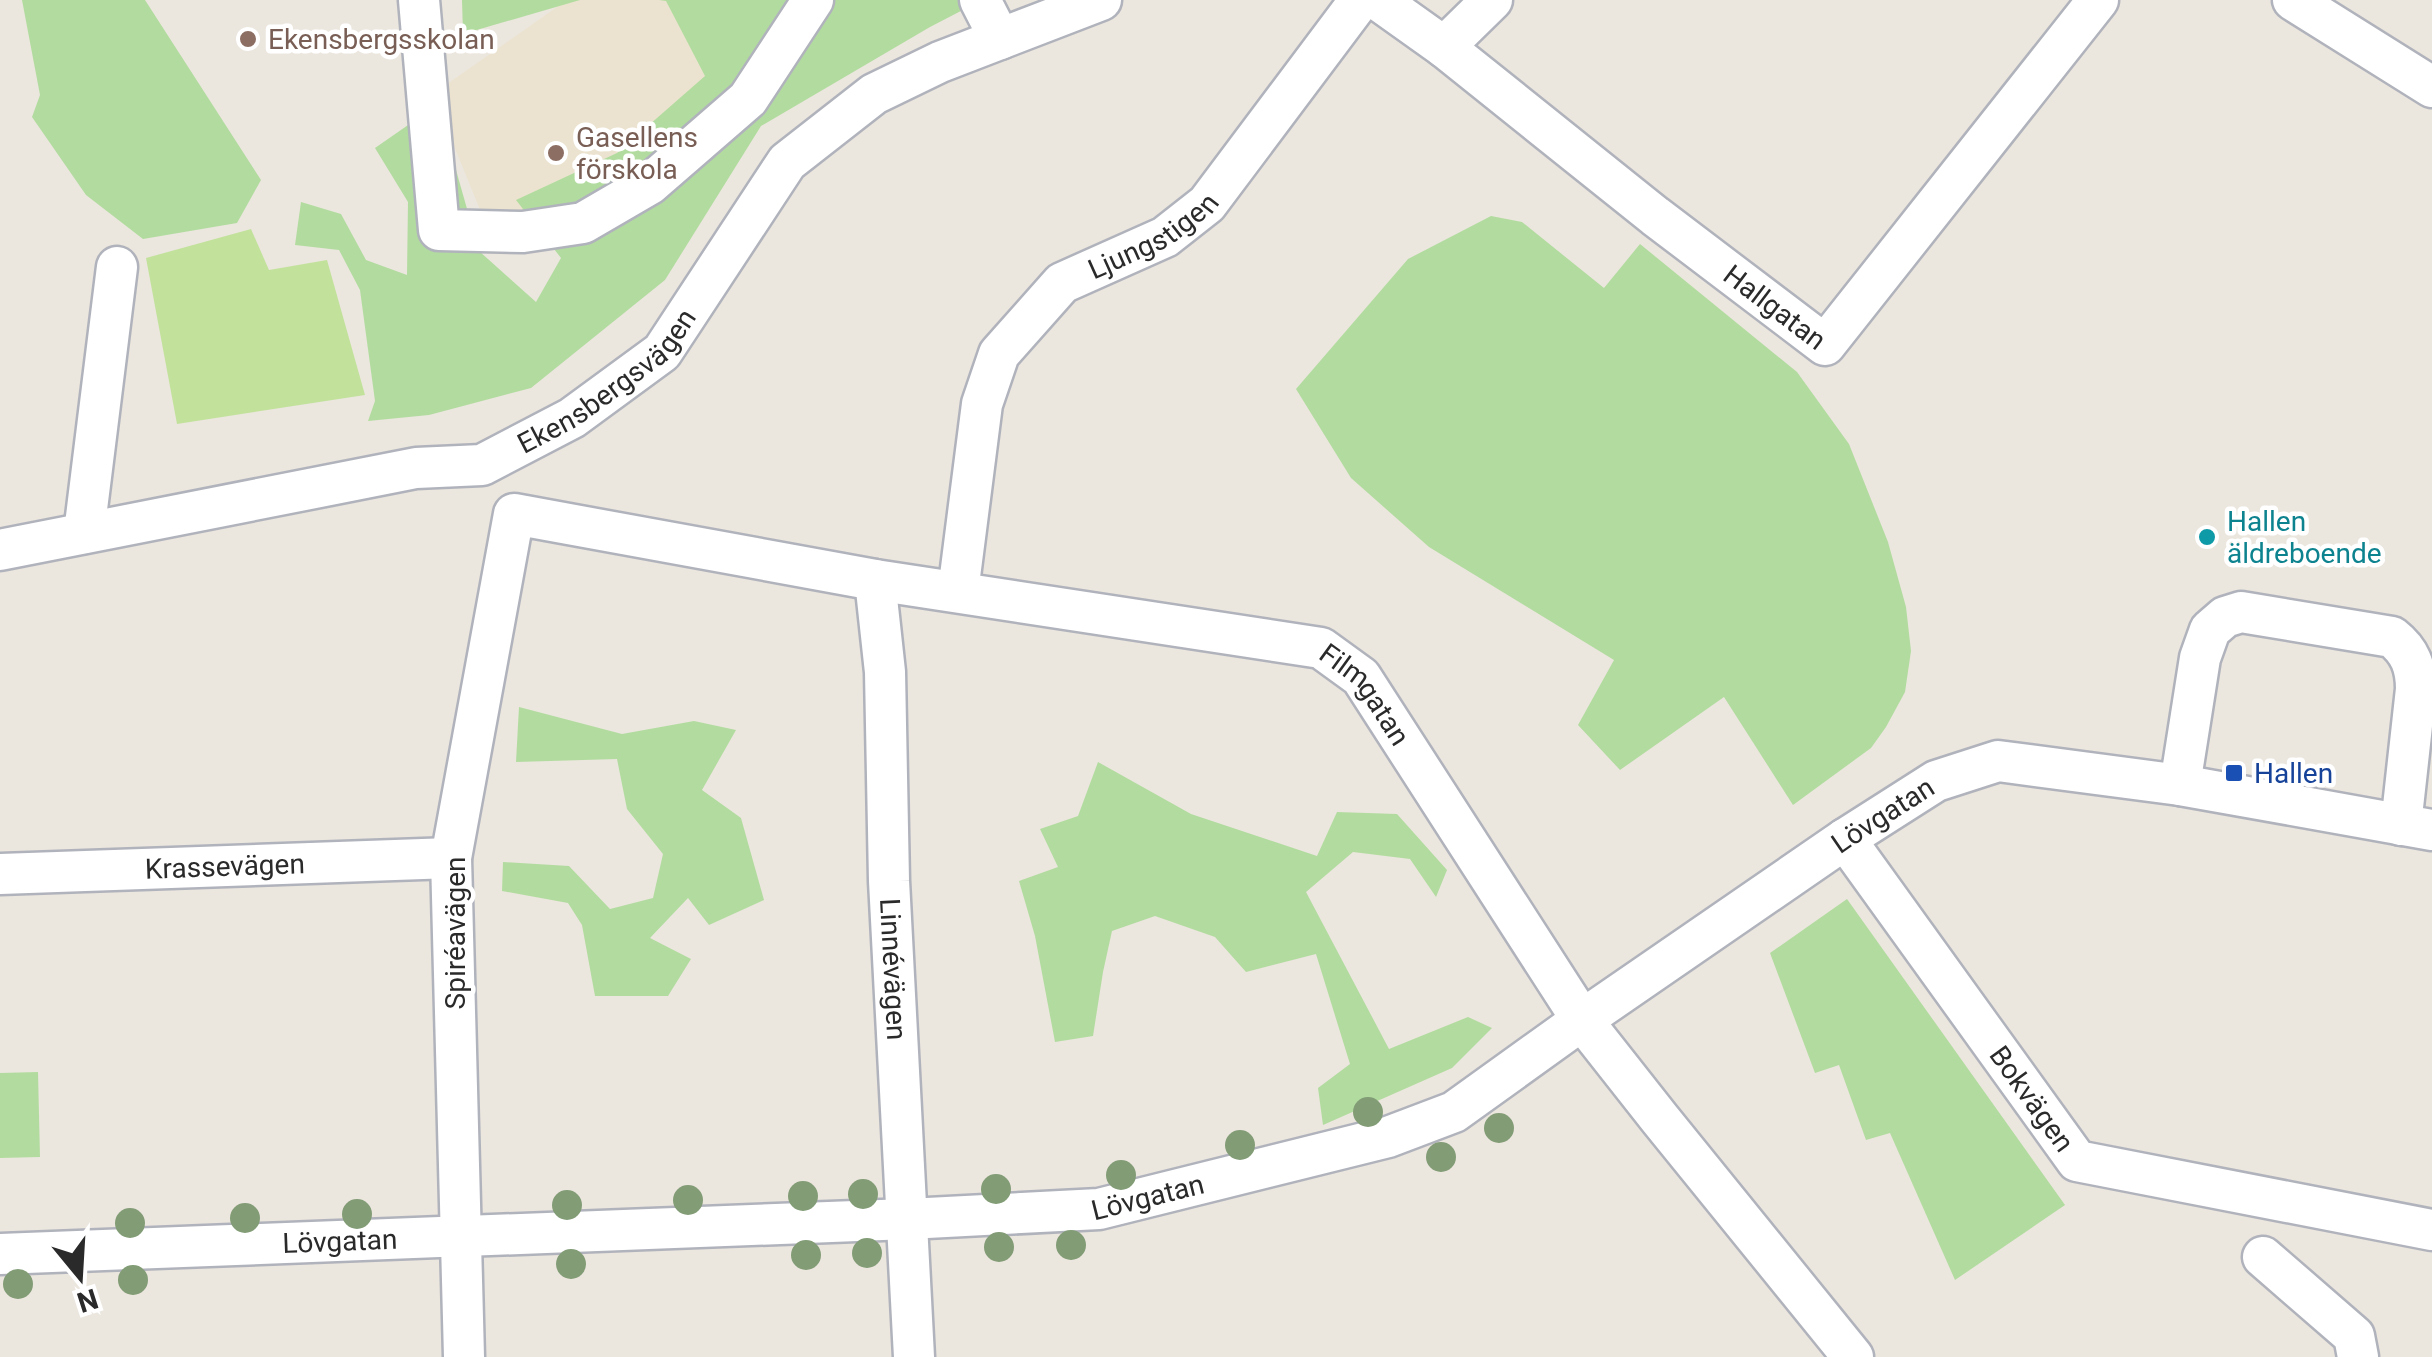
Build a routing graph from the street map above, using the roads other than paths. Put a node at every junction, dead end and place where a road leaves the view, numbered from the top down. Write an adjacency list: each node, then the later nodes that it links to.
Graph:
1 (419, 0): 2 (street)
2 (813, 0)
3 (980, 0): 10 (street)
4 (1101, 0): 10 (street, Ekensbergsvägen)
5 (1360, 0): 18 (street, Ljungstigen)
6 (1378, 0): 11 (street, Hallgatan)
7 (1492, 0): 11 (street)
8 (2098, 0): 11 (street, Hallgatan)
9 (2293, 0): 12 (street)
10 (1000, 40): 15 (street, Ekensbergsvägen)
11 (1444, 47)
12 (2432, 87)
13 (117, 267): 15 (street)
14 (514, 514): 17 (street, Filmgatan); 22 (street, Spiréavägen)
15 (84, 533): 16 (street, Ekensbergsvägen)
16 (0, 550)
17 (875, 580): 18 (street, Filmgatan); 25 (street, Linnévägen)
18 (958, 592): 24 (street, Filmgatan)
19 (2180, 784): 20 (street, Lövgatan); 20 (street, Lövgatan); 21 (street, Lövgatan)
20 (2417, 828)
21 (1845, 839): 24 (street, Lövgatan); 26 (street, Bokvägen)
22 (451, 858): 23 (street, Krassevägen); 27 (street, Spiréavägen)
23 (0, 874)
24 (1582, 1020): 25 (street, Lövgatan); 32 (street, Filmgatan)
25 (908, 1219): 27 (street, Lövgatan); 31 (street, Linnévägen)
26 (2432, 1230)
27 (460, 1236): 28 (street, Lövgatan); 30 (street, Spiréavägen)
28 (0, 1254)
29 (2263, 1257): 33 (street)
30 (464, 1357)
31 (914, 1357)
32 (1853, 1357)
33 (2358, 1357)

